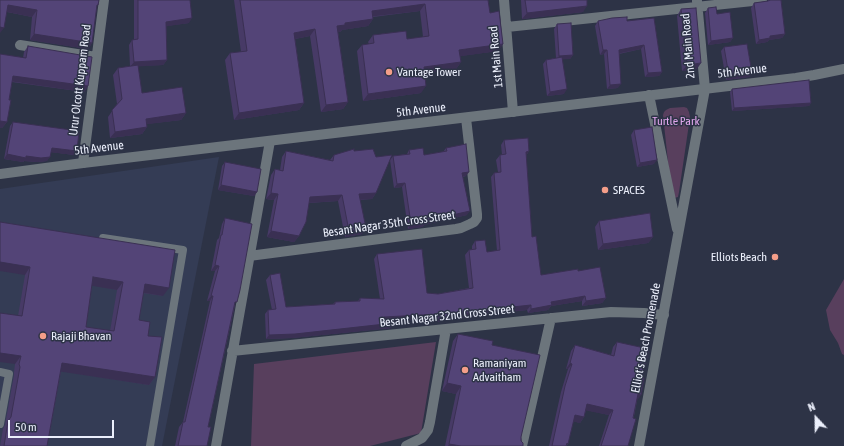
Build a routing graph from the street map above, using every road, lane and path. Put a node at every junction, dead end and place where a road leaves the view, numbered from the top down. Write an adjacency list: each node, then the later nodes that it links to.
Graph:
1 (104, 0): 7 (street, Urur Olcott Kuppam Road)
2 (504, 0): 5 (street, 1st Main Road)
3 (762, 0): 4 (street)
4 (697, 3): 5 (street); 9 (street, 2nd Main Road)
5 (507, 27): 11 (street, 1st Main Road)
6 (20, 45): 7 (street)
7 (96, 57): 14 (street, Urur Olcott Kuppam Road)
8 (844, 69): 9 (street, 5th Avenue)
9 (705, 89): 10 (street, 5th Avenue); 16 (street, Elliot's Beach Promenade)
10 (649, 95): 11 (street, 5th Avenue); 16 (street, Elliot's Beach Promenade)
11 (514, 112): 12 (street, 5th Avenue)
12 (466, 118): 13 (street, 5th Avenue); 18 (street, Besant Nagar 35th Cross Street)
13 (270, 142): 14 (street, 5th Avenue); 18 (street)
14 (82, 163): 15 (street, 5th Avenue)
15 (0, 174)
16 (678, 235): 19 (street, Elliot's Beach Promenade)
17 (92, 237): 25 (lane)
18 (249, 256): 22 (street)
19 (664, 315): 20 (street, Besant Nagar 32nd Cross Street); 29 (street, Elliot's Beach Promenade)
20 (551, 318): 21 (street, Besant Nagar 32nd Cross Street); 28 (street)
21 (446, 329): 22 (street, Besant Nagar 32nd Cross Street); 27 (street)
22 (232, 351): 26 (street)
23 (0, 372): 24 (lane)
24 (0, 424)
25 (150, 446)
26 (216, 446)
27 (406, 446)
28 (522, 446)
29 (639, 446)

